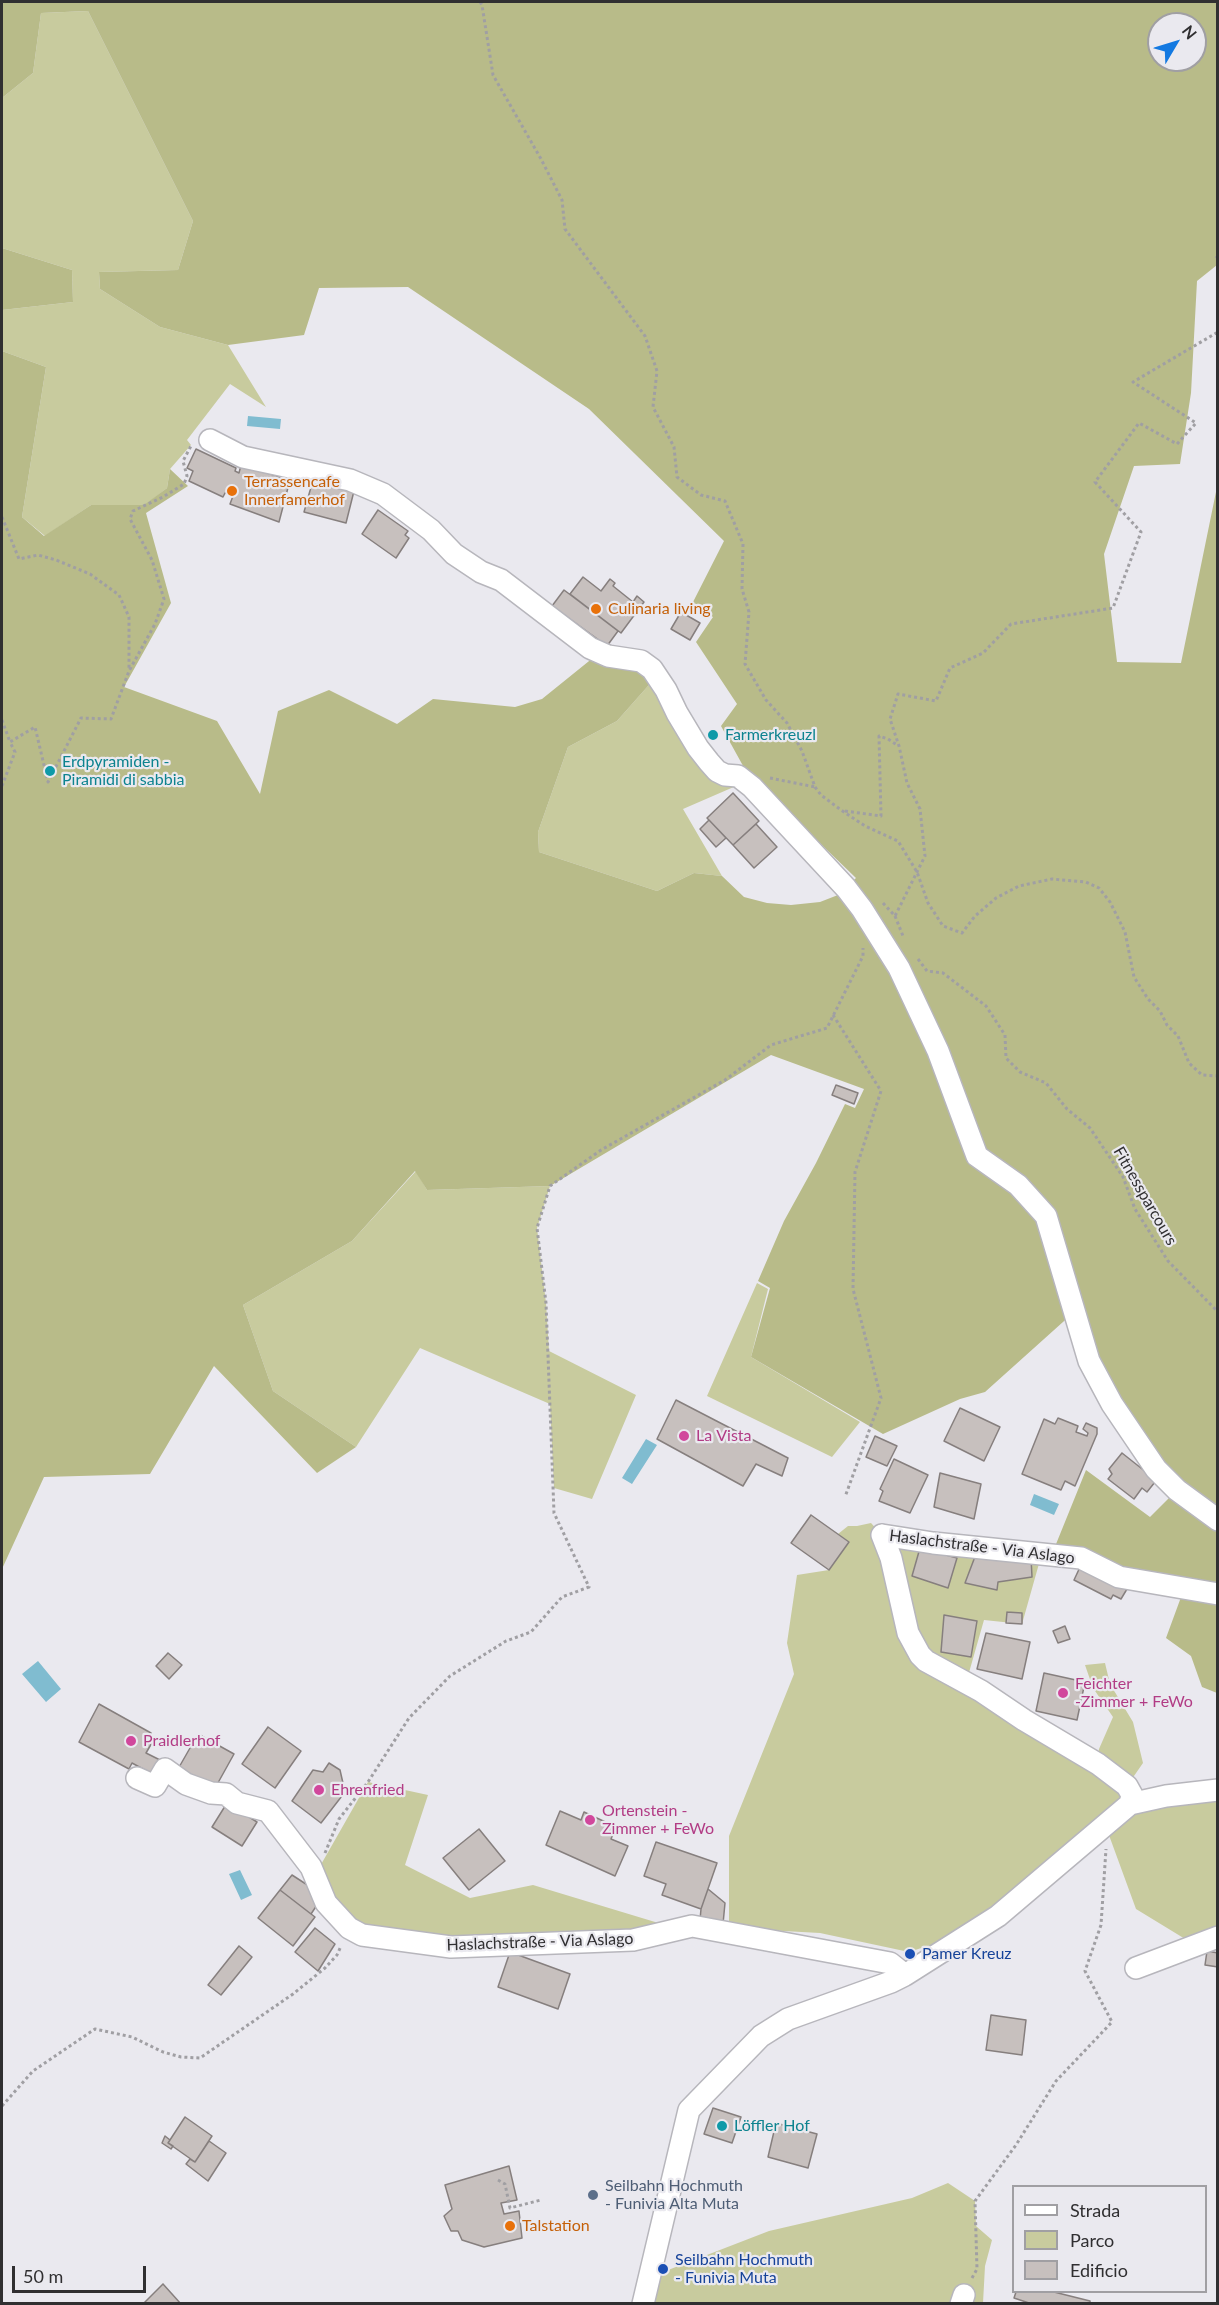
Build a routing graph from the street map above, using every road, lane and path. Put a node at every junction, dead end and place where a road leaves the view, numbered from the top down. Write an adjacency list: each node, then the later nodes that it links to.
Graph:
1 (480, 2): 11 (path)
2 (1218, 332): 8 (path)
3 (210, 440): 5 (path); 23 (street)
4 (2, 517): 5 (path)
5 (129, 671): 7 (path)
6 (2, 720): 7 (path)
7 (10, 742): 10 (path)
8 (899, 746): 12 (path); 13 (path)
9 (767, 777): 11 (path)
10 (2, 786)
11 (815, 787): 12 (path)
12 (841, 810): 13 (path)
13 (917, 872): 15 (path); 20 (path)
14 (879, 899): 15 (path)
15 (895, 916): 16 (path)
16 (904, 938)
17 (862, 944): 19 (path)
18 (915, 956): 21 (path, Fitnessparcours)
19 (833, 1015): 22 (path); 29 (path)
20 (1218, 1076)
21 (1218, 1312)
22 (845, 1497)
23 (1218, 1520)
24 (1218, 1594): 27 (street, Haslachstraße - Via Aslago)
25 (137, 1778): 29 (street, Haslachstraße - Via Aslago)
26 (1218, 1791): 27 (street)
27 (1130, 1804): 28 (street)
28 (1106, 1827): 33 (street); 37 (path)
29 (311, 1867): 30 (street, Haslachstraße - Via Aslago)
30 (349, 1928): 33 (street, Haslachstraße - Via Aslago); 34 (path)
31 (1218, 1937): 32 (street)
32 (1136, 1968)
33 (904, 1975): 38 (street)
34 (2, 2106)
35 (498, 2180): 36 (path)
36 (541, 2200)
37 (962, 2299)
38 (643, 2304)

